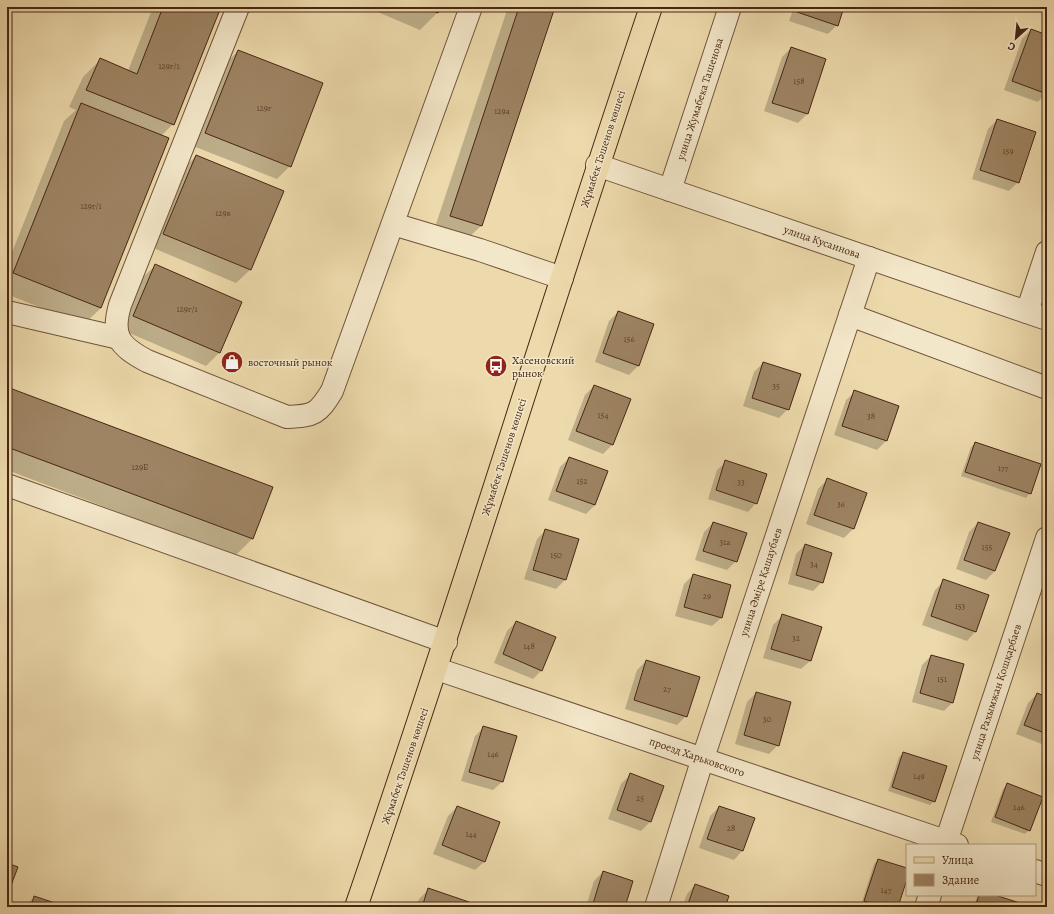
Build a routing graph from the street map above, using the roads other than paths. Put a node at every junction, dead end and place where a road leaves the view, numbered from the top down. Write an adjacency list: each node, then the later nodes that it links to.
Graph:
1 (238, 7): 14 (street)
2 (471, 7): 7 (street)
3 (651, 7): 5 (main road, Жұмабек Тәшенов көшесі)
4 (730, 7): 6 (street, улица Жумабека Ташенова)
5 (598, 165): 6 (street, улица Кусаинова); 10 (main road, Жұмабек Тәшенов көшесі)
6 (670, 190): 9 (street, улица Кусаинова)
7 (393, 224): 10 (street); 14 (street)
8 (1047, 252): 13 (street)
9 (869, 258): 12 (street, улица Әміре Қашаубаев); 13 (street, улица Кусаинова)
10 (562, 278): 18 (main road, Жұмабек Тәшенов көшесі)
11 (7, 312): 14 (street)
12 (850, 315): 15 (street); 20 (street, улица Әміре Қашаубаев)
13 (1037, 315)
14 (119, 338)
15 (1047, 388)
16 (7, 485): 18 (street)
17 (1047, 538): 21 (street, улица Рахымжан Қошқарбаев)
18 (446, 642): 19 (main road, Жұмабек Тәшенов көшесі)
19 (437, 669): 20 (street, проезд Харьковского); 25 (main road, Жұмабек Тәшенов көшесі)
20 (703, 758): 21 (street, проезд Харьковского); 26 (street, улица Әміре Қашаубаев)
21 (949, 844)
22 (1036, 871): 23 (street)
23 (1047, 875)
24 (930, 896): 27 (street)
25 (356, 907)
26 (656, 907)
27 (926, 907)

